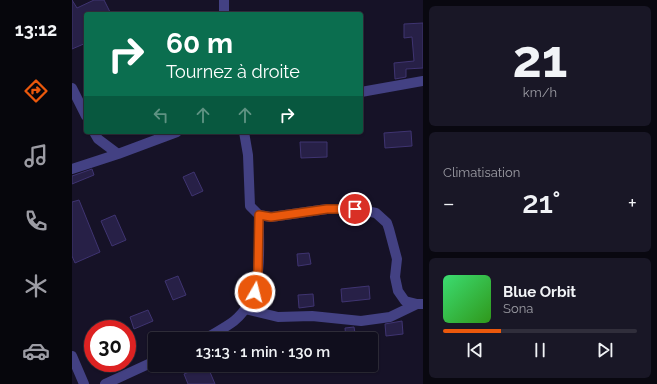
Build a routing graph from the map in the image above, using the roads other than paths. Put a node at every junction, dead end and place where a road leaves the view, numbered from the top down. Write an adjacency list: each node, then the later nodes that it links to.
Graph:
1 (224, 0): 2 (street)
2 (224, 12)
3 (423, 81): 5 (street)
4 (72, 88): 6 (street)
5 (363, 92)
6 (84, 112)
7 (95, 134): 10 (street)
8 (172, 134): 10 (street)
9 (244, 134): 12 (street)
10 (118, 154): 11 (street)
11 (72, 169)
12 (259, 215): 13 (street); 14 (street)
13 (420, 304): 14 (street)
14 (245, 309): 15 (street)
15 (216, 332)
16 (72, 356): 18 (street)
17 (148, 364): 19 (street)
18 (84, 384)
19 (106, 384)

